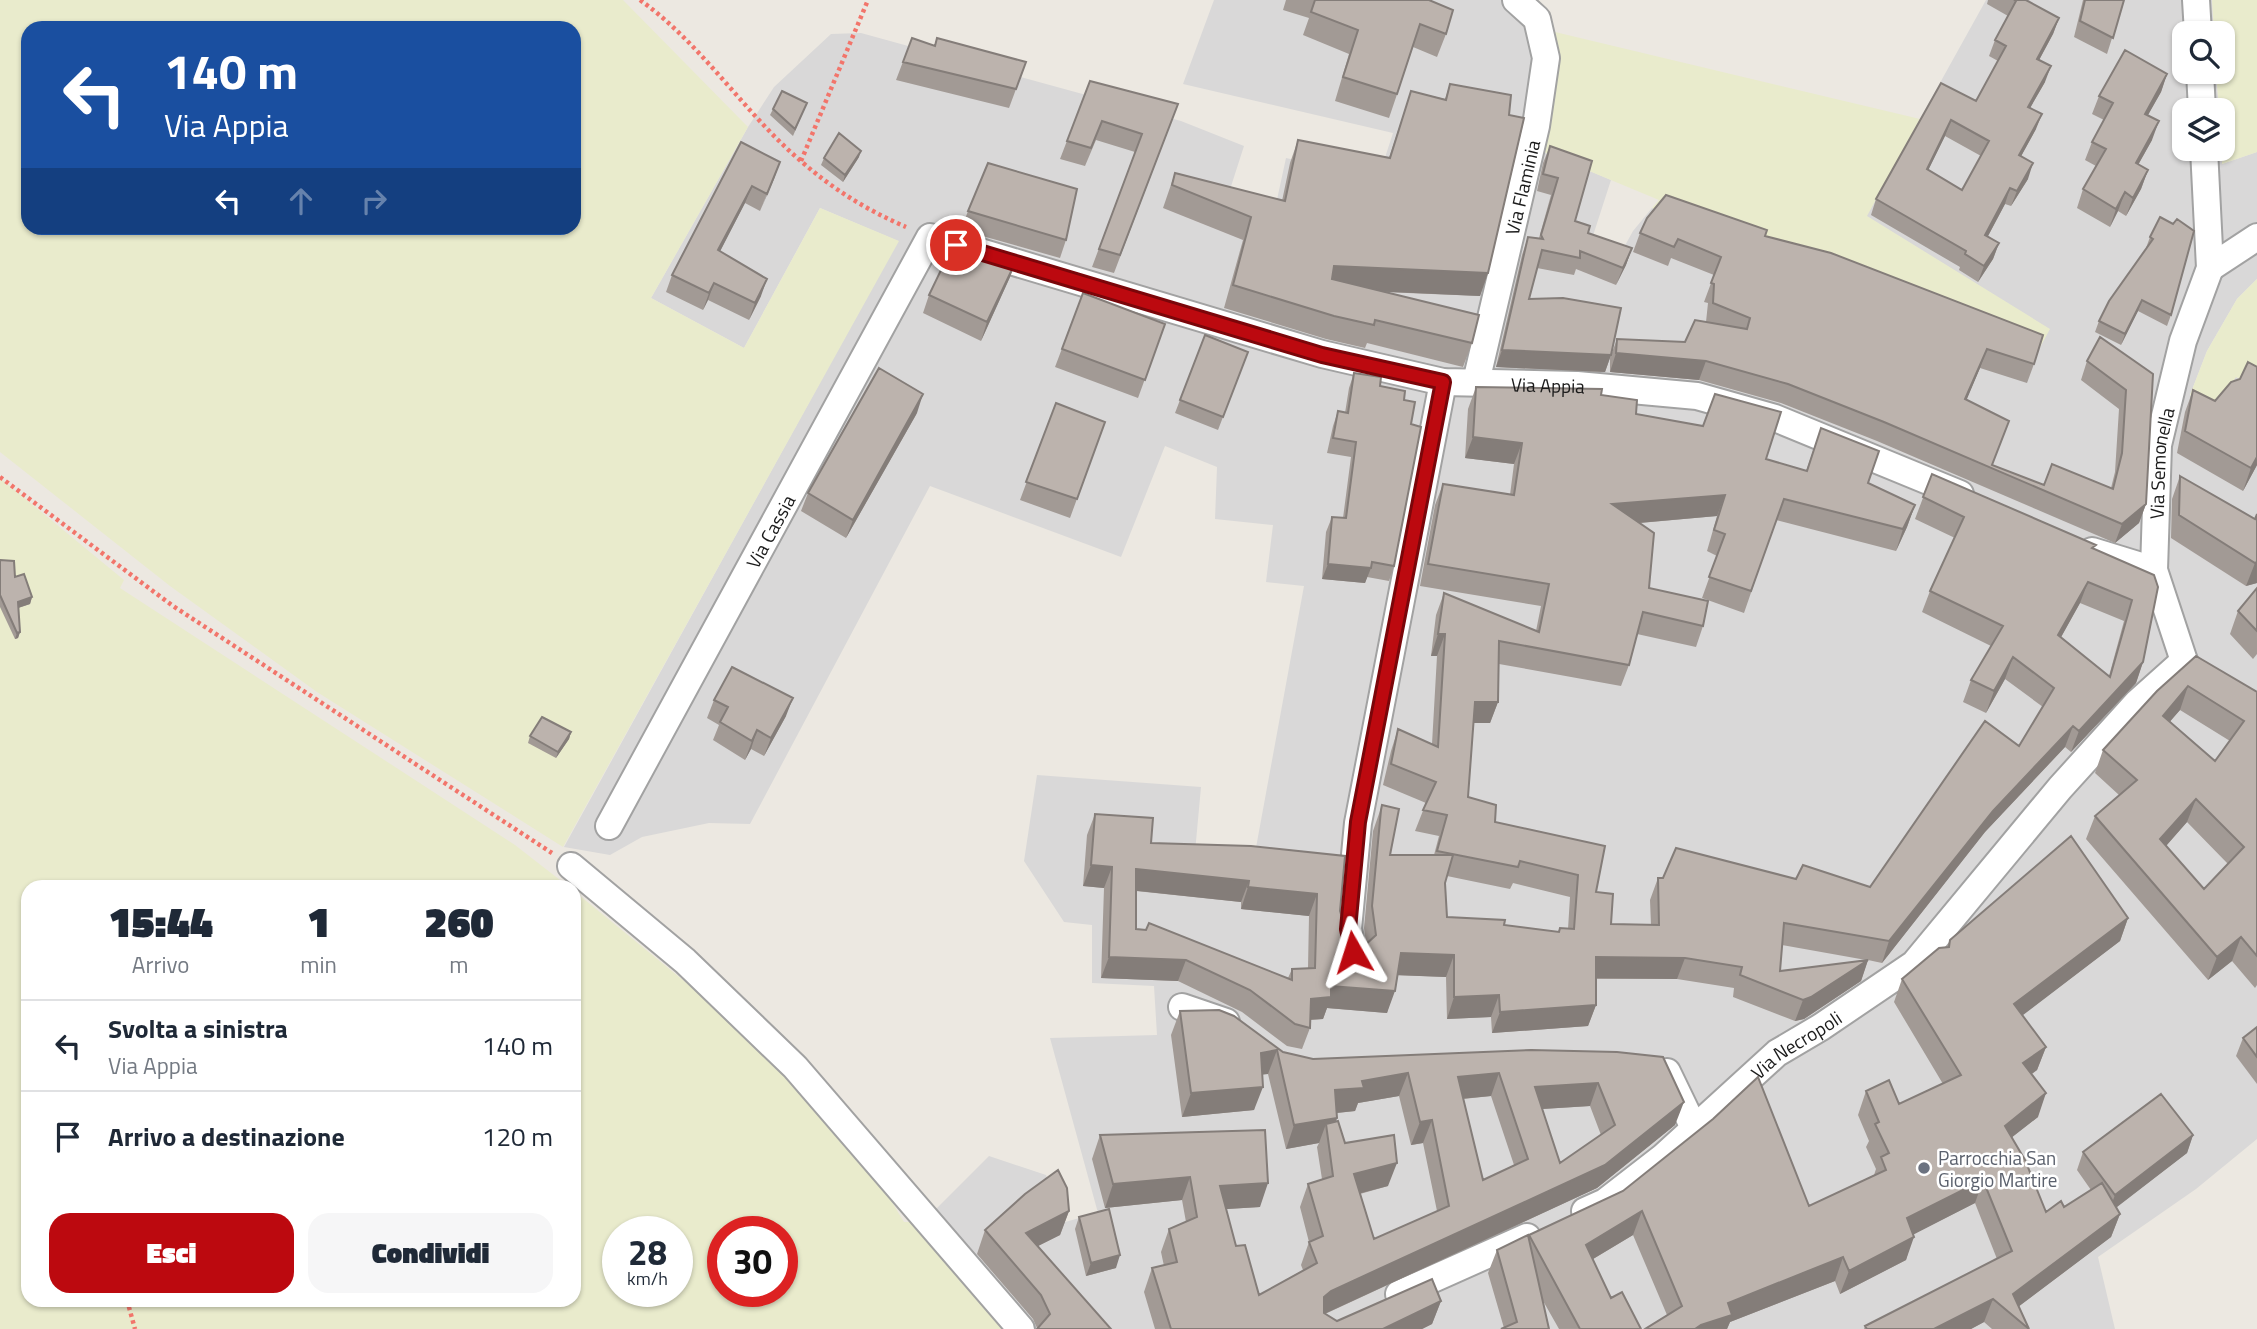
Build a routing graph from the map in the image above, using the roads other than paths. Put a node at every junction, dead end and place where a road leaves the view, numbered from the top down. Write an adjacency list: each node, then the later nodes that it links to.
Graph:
1 (1516, 0): 9 (street, Via Flaminia)
2 (2196, 0): 3 (street)
3 (2197, 21)
4 (2205, 161): 7 (street)
5 (930, 237): 8 (street, Via Appia); 14 (street, Via Cassia)
6 (2257, 237): 7 (street)
7 (2210, 268): 12 (street, Via Semonella)
8 (1443, 382): 9 (street, Via Appia); 16 (street)
9 (1476, 382): 10 (street, Via Appia)
10 (1986, 505)
11 (2074, 543): 12 (street)
12 (2154, 570): 13 (street, Via Semonella)
13 (2194, 665): 20 (street, Via Necropoli)
14 (609, 826)
15 (571, 866): 22 (street)
16 (1353, 952)
17 (1182, 1006): 18 (street)
18 (1244, 1032)
19 (1648, 1063): 20 (street)
20 (1695, 1130): 21 (street, Via Necropoli)
21 (1376, 1305)
22 (1021, 1329)

